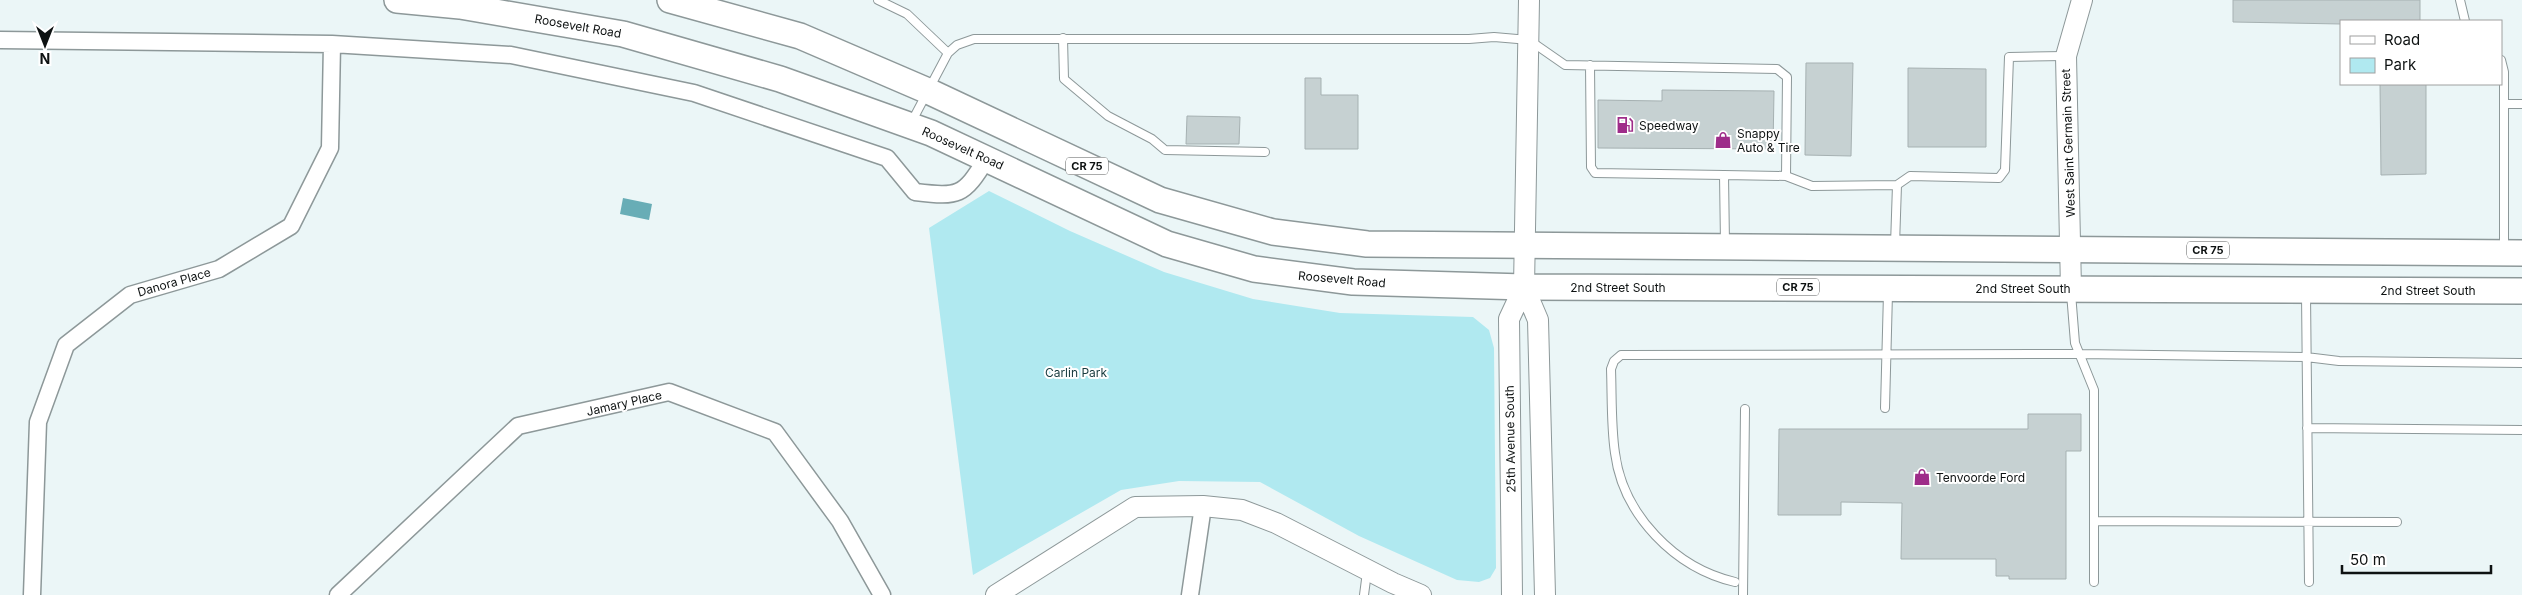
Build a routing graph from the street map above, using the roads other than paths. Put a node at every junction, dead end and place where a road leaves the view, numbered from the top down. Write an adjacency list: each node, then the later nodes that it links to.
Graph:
1 (397, 0): 19 (main road, Roosevelt Road / CR 75)
2 (670, 0): 16 (main road, CR 75)
3 (878, 0): 12 (lane)
4 (1529, 0): 10 (street, 25th Avenue South)
5 (2082, 0): 13 (street, West Saint Germain Street)
6 (2460, 0): 7 (lane)
7 (2465, 20)
8 (1063, 38): 10 (lane); 12 (lane); 20 (lane)
9 (0, 40): 11 (street)
10 (1529, 40): 15 (lane); 25 (street, 25th Avenue South)
11 (332, 44): 21 (street); 52 (street, Danora Place)
12 (948, 53): 16 (lane)
13 (2066, 56): 24 (lane); 28 (street, West Saint Germain Street)
14 (2502, 64): 17 (lane)
15 (1590, 65): 22 (lane); 23 (lane)
16 (928, 91): 19 (lane); 25 (main road, CR 75)
17 (2504, 104): 18 (lane); 29 (lane)
18 (2522, 104)
19 (910, 125): 21 (main road, Roosevelt Road / CR 75)
20 (1265, 152)
21 (987, 158): 30 (main road, Roosevelt Road / CR 75)
22 (1724, 175): 23 (lane); 26 (lane)
23 (1786, 176): 24 (lane)
24 (1897, 185): 27 (lane)
25 (1524, 245): 26 (main road, CR 75); 30 (street, 25th Avenue South)
26 (1725, 247): 27 (main road, CR 75)
27 (1895, 249): 28 (main road, CR 75)
28 (2071, 249): 29 (main road, CR 75); 32 (street, West Saint Germain Street)
29 (2513, 253)
30 (1524, 287): 31 (main road, 2nd Street South / CR 75); 58 (street, 25th Avenue South); 59 (street, 25th Avenue South)
31 (1888, 287): 32 (main road, 2nd Street South / CR 75); 36 (lane)
32 (2071, 288): 33 (main road, 2nd Street South / CR 75); 35 (lane)
33 (2306, 290): 34 (main road, 2nd Street South / CR 75); 37 (lane)
34 (2522, 291)
35 (2079, 354): 36 (lane); 37 (lane); 44 (lane)
36 (1886, 355): 39 (lane); 48 (lane)
37 (2306, 357): 38 (lane); 41 (lane)
38 (2522, 363)
39 (1885, 408)
40 (1745, 409): 60 (lane)
41 (2307, 428): 42 (lane); 45 (lane)
42 (2522, 430)
43 (1203, 506): 47 (street); 54 (street); 55 (street)
44 (2094, 521): 45 (lane); 49 (lane)
45 (2308, 521): 46 (lane); 50 (lane)
46 (2398, 522)
47 (1367, 570): 56 (lane); 57 (street)
48 (1735, 582)
49 (2094, 582)
50 (2309, 582)
51 (880, 594): 53 (street, Jamary Place)
52 (32, 595)
53 (338, 595)
54 (996, 595)
55 (1190, 595)
56 (1364, 595)
57 (1421, 595)
58 (1512, 595)
59 (1544, 595)
60 (1743, 595)

